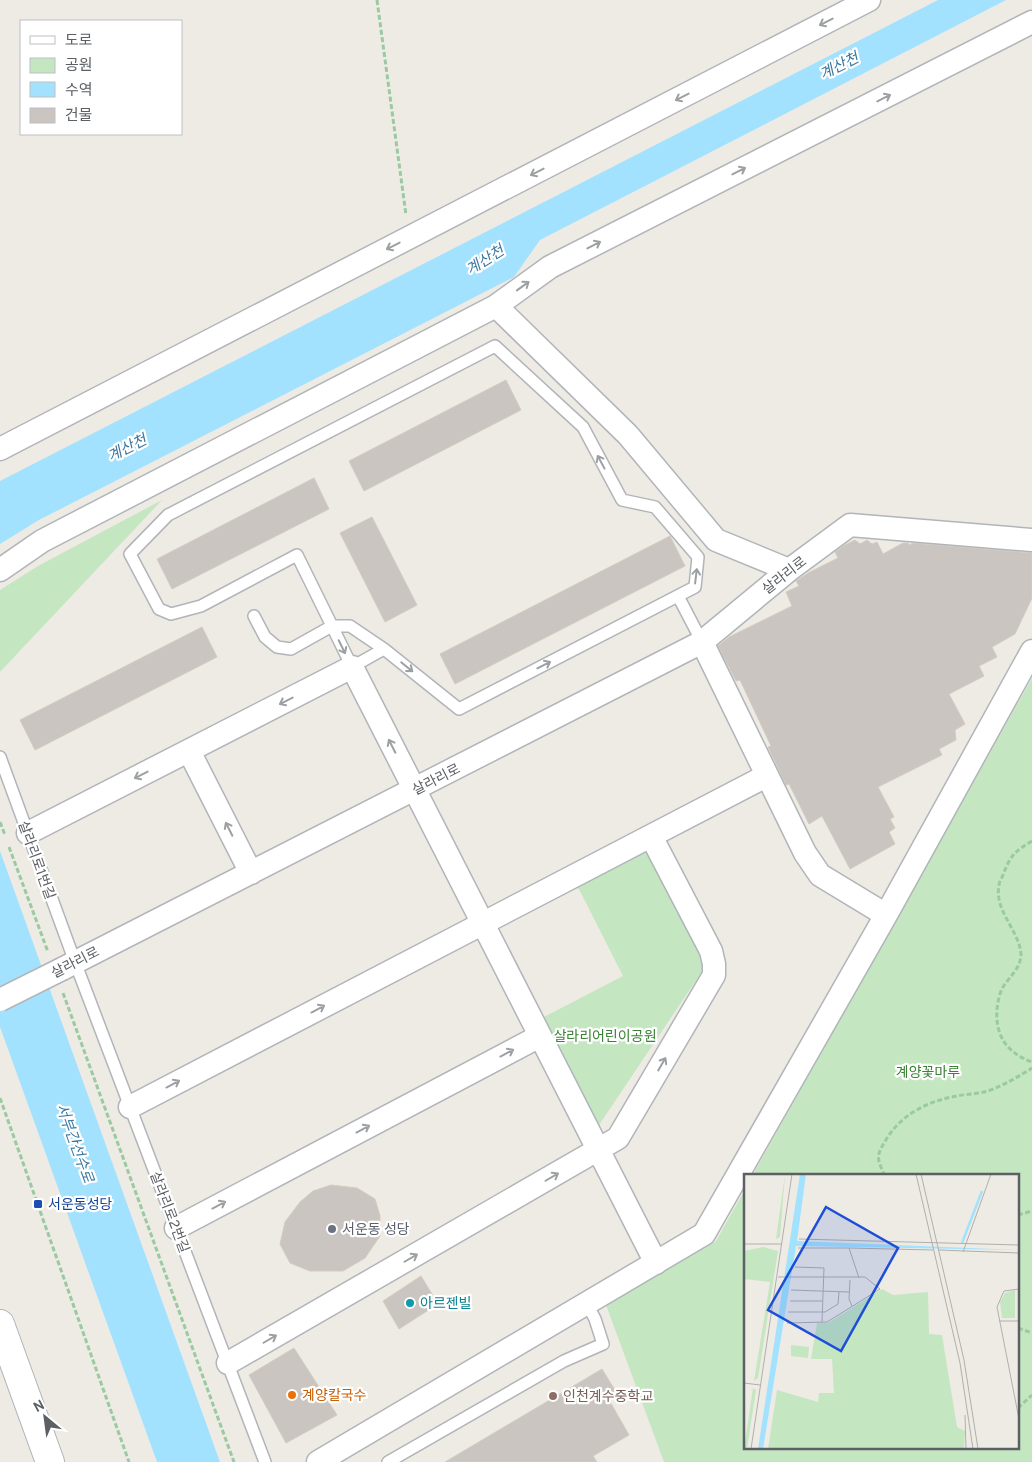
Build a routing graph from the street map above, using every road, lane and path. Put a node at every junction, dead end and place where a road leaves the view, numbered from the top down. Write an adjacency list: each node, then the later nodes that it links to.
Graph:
1 (378, 0): 4 (path)
2 (869, 0): 4 (street, one-way to 4)
3 (1032, 22): 5 (street, one-way to 3)
4 (409, 238): 6 (street, one-way to 6)
5 (496, 306): 8 (street); 9 (street)
6 (0, 449)
7 (1032, 540): 9 (street, 살라리로)
8 (0, 570)
9 (789, 570): 13 (street, 살라리로)
10 (678, 596): 12 (lane, one-way to 12); 13 (lane); 14 (lane, one-way to 10)
11 (254, 616): 12 (lane)
12 (332, 626): 14 (lane); 16 (lane, one-way to 16)
13 (702, 642): 19 (street); 20 (street, 살라리로)
14 (384, 649): 16 (lane)
15 (1032, 652): 26 (street)
16 (352, 668): 17 (street, one-way to 17); 20 (street, one-way to 16)
17 (189, 751): 22 (street, one-way to 22); 25 (street, one-way to 17)
18 (0, 757): 22 (lane, 살라리로1번길)
19 (766, 776): 23 (street); 26 (street)
20 (414, 790): 25 (street, 살라리로); 27 (street)
21 (0, 822): 28 (path)
22 (28, 833): 28 (lane, 살라리로1번길)
23 (650, 836): 27 (street); 35 (street, one-way to 23)
24 (1032, 841): 31 (path)
25 (251, 872): 28 (street, 살라리로)
26 (886, 915): 38 (street)
27 (483, 923): 30 (street); 34 (street, one-way to 27)
28 (62, 970): 29 (street, 살라리로, bridge); 34 (lane, 살라리로2번길); 48 (path)
29 (0, 1000)
30 (540, 1036): 35 (street); 37 (street, one-way to 30)
31 (1032, 1062)
32 (1032, 1068): 36 (path)
33 (0, 1098): 47 (path)
34 (130, 1107): 37 (lane, 살라리로2번길)
35 (598, 1150): 38 (street); 43 (street, one-way to 35)
36 (885, 1174)
37 (176, 1228): 43 (lane, 살라리로2번길)
38 (656, 1263): 39 (street)
39 (586, 1304): 50 (street); 51 (lane)
40 (0, 1324): 46 (main road)
41 (1020, 1329): 42 (path)
42 (1032, 1333)
43 (228, 1363): 49 (lane, 살라리로2번길)
44 (1032, 1395): 45 (path)
45 (1020, 1406)
46 (50, 1462)
47 (129, 1462)
48 (234, 1462)
49 (265, 1462)
50 (318, 1462)
51 (388, 1462)

